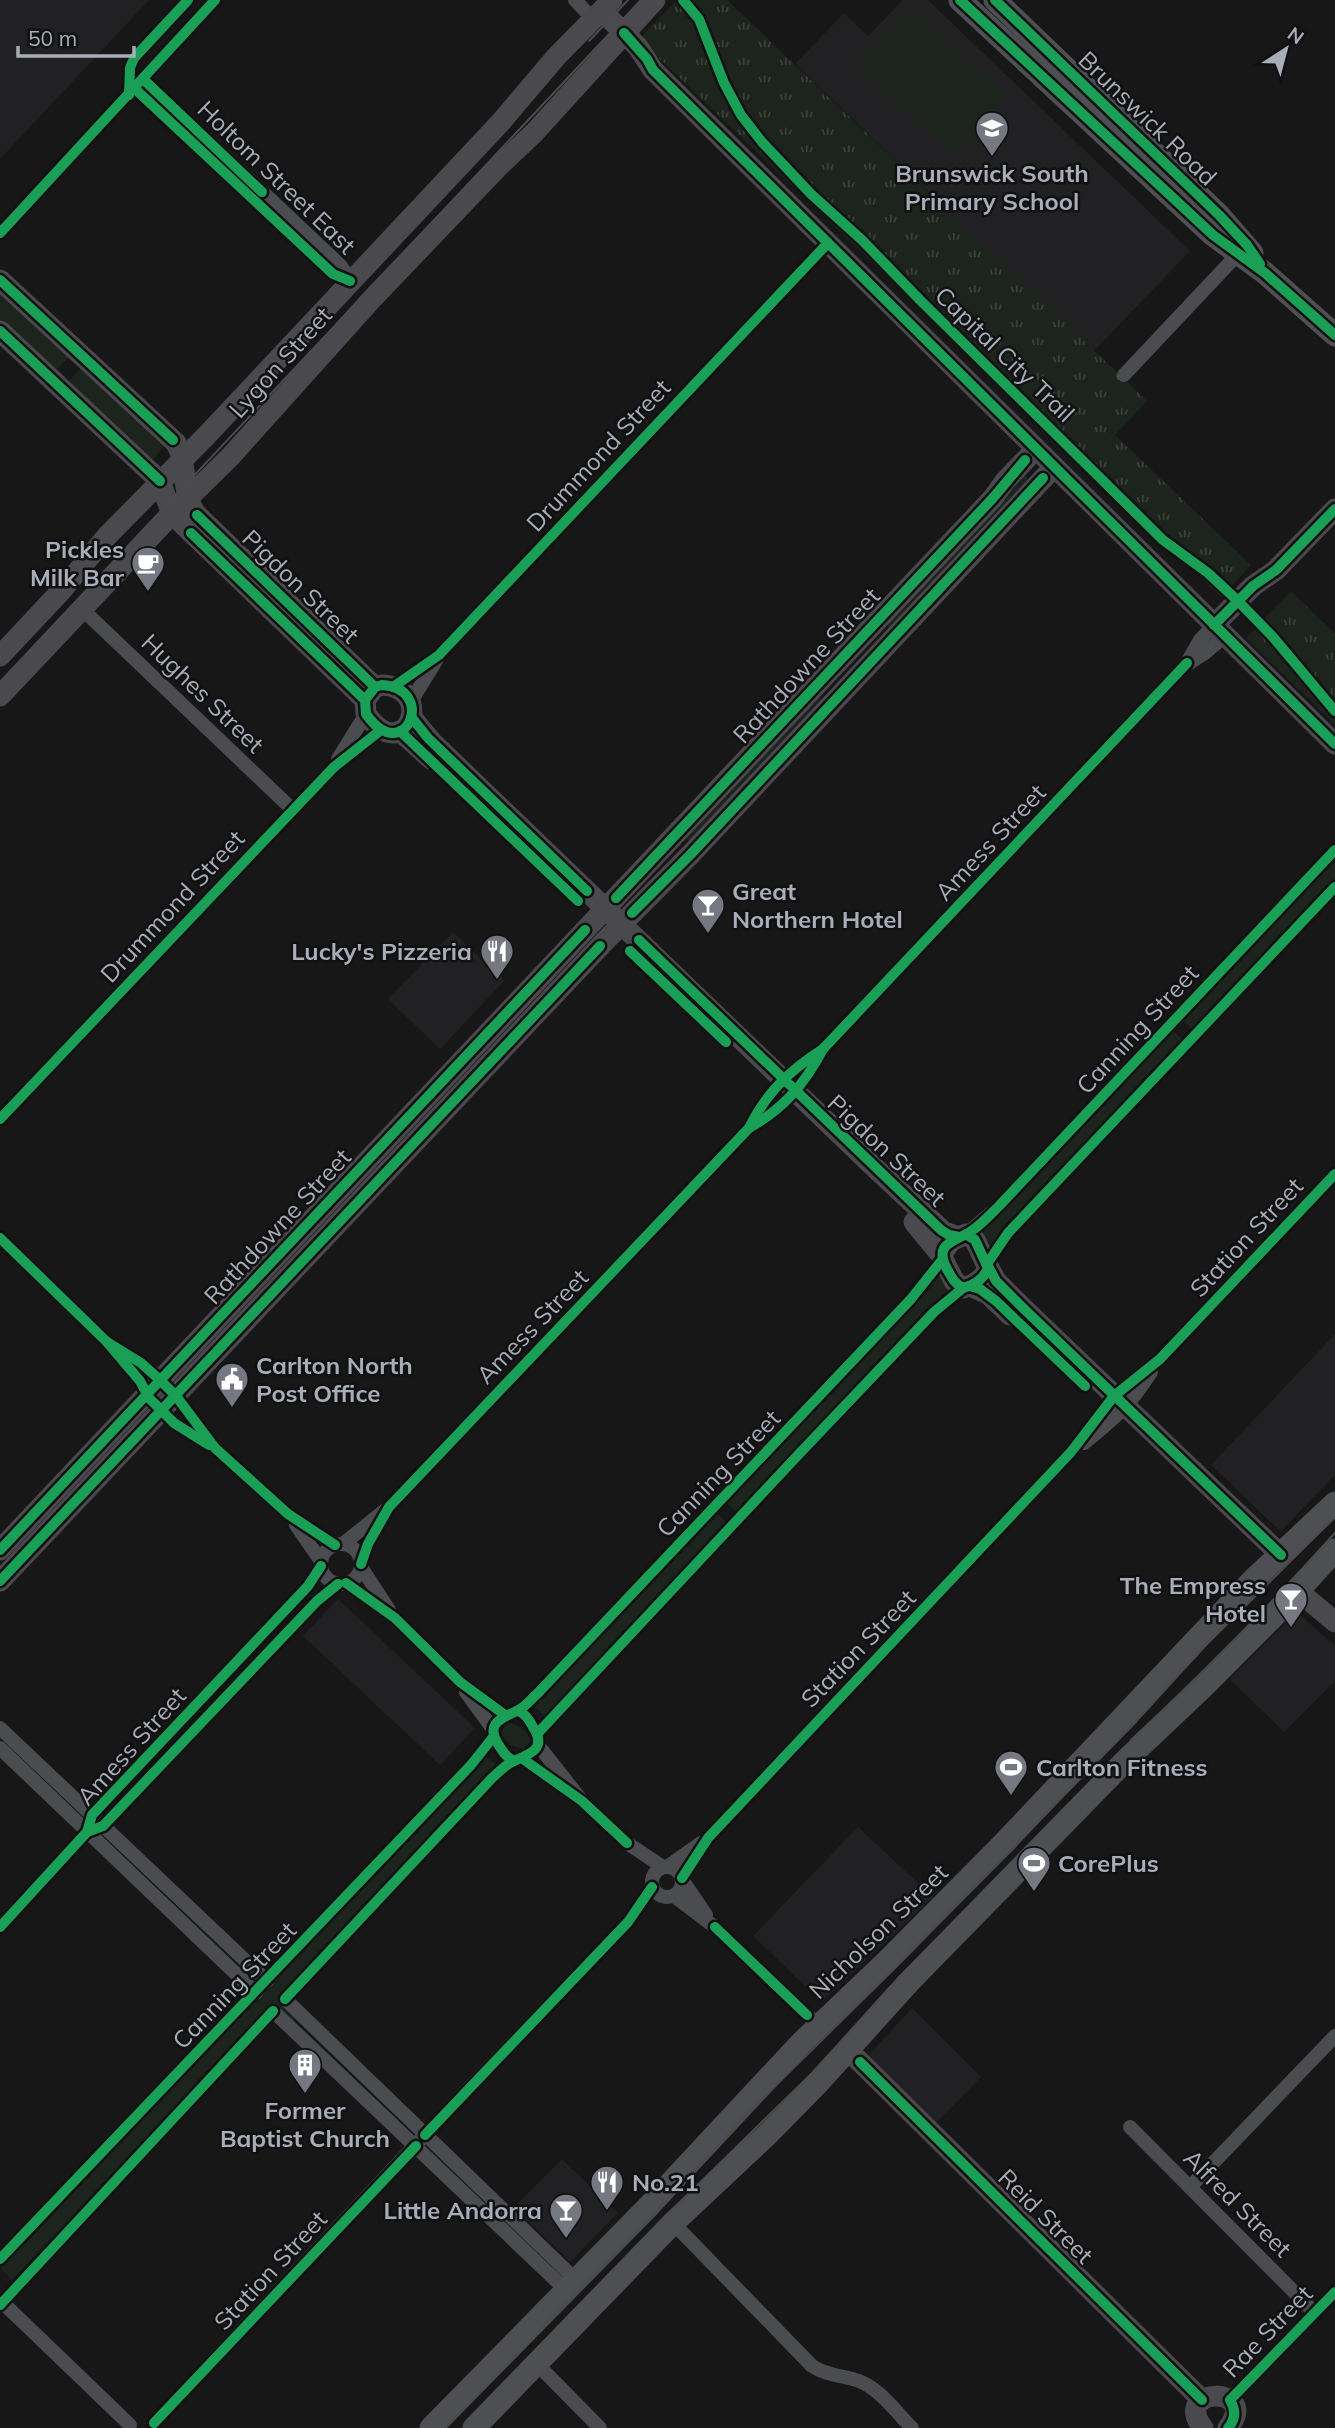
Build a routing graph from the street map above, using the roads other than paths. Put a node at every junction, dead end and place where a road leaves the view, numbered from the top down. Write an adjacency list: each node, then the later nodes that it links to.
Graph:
1 (188, 0): 9 (street)
2 (215, 0): 9 (street)
3 (575, 0): 7 (street)
4 (655, 0): 8 (street, Lygon Street)
5 (960, 0): 12 (main road, Brunswick Road)
6 (995, 0): 12 (main road, Brunswick Road)
7 (599, 8): 8 (street); 13 (street, Lygon Street)
8 (620, 38): 11 (street); 14 (street, Lygon Street)
9 (135, 87): 10 (street); 16 (street, Holtom Street East)
10 (0, 233)
11 (828, 243): 21 (street); 32 (street, Drummond Street)
12 (1243, 249): 19 (main road, Brunswick Road); 20 (street)
13 (374, 255): 14 (street); 16 (street, Lygon Street)
14 (395, 275): 17 (street, Lygon Street)
15 (0, 280): 22 (street)
16 (350, 281): 17 (street); 22 (street, Lygon Street)
17 (371, 300): 25 (street, Lygon Street)
18 (0, 331): 24 (street, Pigdon Street)
19 (1335, 335)
20 (1124, 375)
21 (1035, 449): 23 (street); 29 (street, Rathdowne Street)
22 (182, 459): 24 (street, Lygon Street); 25 (street)
23 (1054, 467): 30 (street); 31 (street, Rathdowne Street)
24 (160, 481): 25 (street, Pigdon Street); 27 (street, Lygon Street)
25 (179, 507): 28 (street, Lygon Street); 35 (street, Pigdon Street)
26 (1335, 509): 30 (street, Amess Street)
27 (62, 590): 28 (street); 33 (street, Lygon Street)
28 (82, 609): 34 (street, Lygon Street); 39 (street, Hughes Street)
29 (871, 627): 31 (street); 40 (street, Rathdowne Street)
30 (1219, 630): 37 (street); 45 (street, Amess Street)
31 (888, 642): 42 (street, Rathdowne Street)
32 (439, 655): 35 (street, Drummond Street); 36 (street, Drummond Street)
33 (0, 656)
34 (0, 696)
35 (375, 697): 36 (street); 36 (street); 38 (street, Drummond Street)
36 (401, 721): 38 (street, Drummond Street); 44 (street, Pigdon Street)
37 (1335, 744)
38 (334, 766): 39 (street, Drummond Street)
39 (293, 810): 46 (street, Drummond Street)
40 (673, 838): 42 (street); 44 (street, Rathdowne Street)
41 (1335, 850): 48 (street, Canning Street)
42 (690, 855): 44 (street, Rathdowne Street)
43 (1335, 887): 51 (street, Canning Street)
44 (609, 921): 45 (street, Pigdon Street); 53 (street, Rathdowne Street); 54 (street, Rathdowne Street)
45 (785, 1090): 48 (street, Pigdon Street); 50 (street, Pigdon Street); 58 (street, Amess Street)
46 (0, 1119)
47 (1335, 1174): 55 (street, Station Street)
48 (962, 1236): 50 (street); 51 (street)
49 (0, 1238): 53 (street)
50 (942, 1258): 52 (street); 75 (street, Canning Street)
51 (987, 1265): 52 (street); 55 (street)
52 (966, 1287): 55 (street); 79 (street, Canning Street)
53 (153, 1387): 54 (street); 54 (street); 61 (street, Rathdowne Street)
54 (169, 1403): 56 (street); 56 (street); 66 (street, Rathdowne Street)
55 (1116, 1407): 63 (street); 87 (street, Station Street)
56 (215, 1448): 59 (street)
57 (1335, 1503): 63 (main road, Nicholson Street)
58 (389, 1507): 60 (street, Amess Street); 65 (street, Amess Street)
59 (288, 1514): 60 (street); 64 (street)
60 (339, 1544): 64 (street); 65 (street)
61 (0, 1549)
62 (1335, 1550): 68 (main road)
63 (1276, 1559): 68 (main road); 89 (main road, Nicholson Street)
64 (321, 1564): 67 (street); 72 (street, Amess Street)
65 (361, 1566): 67 (street); 70 (street)
66 (0, 1581)
67 (342, 1584): 70 (street); 73 (street, Amess Street)
68 (1302, 1586): 69 (street); 71 (street); 90 (main road)
69 (1335, 1609)
70 (395, 1618): 74 (street)
71 (1335, 1622)
72 (270, 1627): 73 (street); 78 (street, Amess Street)
73 (282, 1638): 81 (street, Amess Street)
74 (460, 1682): 75 (street); 77 (street)
75 (512, 1713): 77 (street); 79 (street)
76 (0, 1728): 84 (street)
77 (493, 1733): 82 (street); 99 (street, Canning Street)
78 (165, 1737): 81 (street); 84 (street, Amess Street)
79 (538, 1739): 82 (street); 83 (street)
80 (0, 1748): 86 (street)
81 (176, 1748): 85 (street, Amess Street)
82 (518, 1760): 83 (street); 101 (street, Canning Street)
83 (582, 1801): 88 (street)
84 (92, 1815): 85 (street); 86 (street, Amess Street)
85 (103, 1826): 86 (street, Amess Street); 95 (street)
86 (87, 1832): 95 (street); 97 (street, Amess Street)
87 (708, 1838): 91 (street, Station Street); 92 (street, Station Street)
88 (627, 1843): 91 (street); 93 (street)
89 (1003, 1844): 90 (main road); 102 (main road, Nicholson Street)
90 (1024, 1864): 105 (main road)
91 (665, 1867): 92 (street); 93 (street)
92 (682, 1880): 94 (street); 98 (street)
93 (652, 1884): 94 (street); 96 (street, Station Street)
94 (670, 1897): 96 (street, Station Street); 98 (street)
95 (180, 1910): 99 (street); 100 (street)
96 (628, 1922): 108 (street, Station Street)
97 (0, 1927)
98 (715, 1927): 102 (street)
99 (267, 1981): 100 (street, Canning Street)
100 (256, 1993): 111 (street, Canning Street)
101 (306, 2020): 103 (street); 106 (street)
102 (819, 2026): 105 (main road); 112 (main road, Nicholson Street)
103 (295, 2031): 106 (street); 114 (street, Canning Street)
104 (1335, 2036): 109 (street)
105 (848, 2050): 110 (main road); 117 (street, Reid Street)
106 (350, 2074): 108 (street)
107 (1130, 2127): 109 (street, Alfred Street)
108 (421, 2141): 112 (street); 119 (street, Station Street)
109 (1190, 2187): 115 (street, Alfred Street)
110 (673, 2223): 116 (main road); 125 (street)
111 (0, 2259)
112 (571, 2285): 122 (main road, Nicholson Street)
113 (1335, 2292): 115 (street, Rae Street)
114 (1, 2303): 120 (street)
115 (1314, 2312): 118 (street, Rae Street)
116 (536, 2363): 123 (main road); 124 (street)
117 (1202, 2400): 118 (street); 126 (street)
118 (1230, 2400): 121 (street)
119 (156, 2426): 120 (street)
120 (130, 2427)
121 (1230, 2427)
122 (431, 2428)
123 (474, 2428)
124 (600, 2428)
125 (912, 2428)
126 (1202, 2428)

